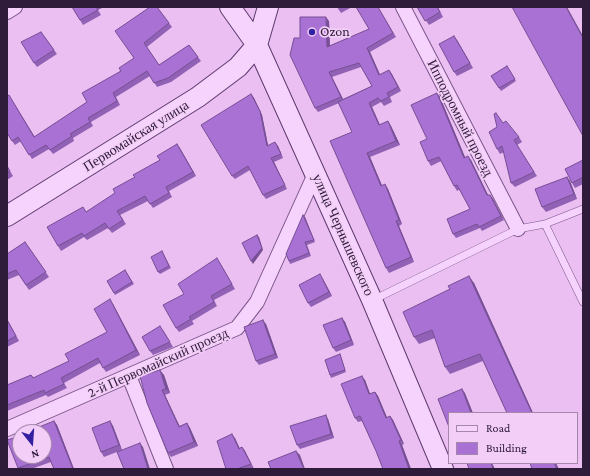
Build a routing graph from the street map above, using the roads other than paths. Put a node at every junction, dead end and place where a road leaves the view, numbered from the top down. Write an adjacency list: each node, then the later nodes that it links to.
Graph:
1 (15, 7): 5 (street)
2 (230, 7): 6 (street, улица Чернышевского)
3 (268, 7): 6 (street)
4 (403, 7): 11 (street, Ипподромный проезд)
5 (7, 12)
6 (257, 45): 7 (street, улица Чернышевского); 9 (street, Первомайская улица)
7 (315, 174): 12 (street, улица Чернышевского); 14 (street, 2-й Первомайский проезд)
8 (583, 209): 10 (lane)
9 (7, 216)
10 (545, 224): 11 (lane); 13 (lane)
11 (518, 229): 12 (lane)
12 (372, 300): 17 (street, улица Чернышевского)
13 (583, 302)
14 (129, 376): 15 (street, 2-й Первомайский проезд); 16 (street)
15 (7, 429)
16 (166, 469)
17 (443, 469)

